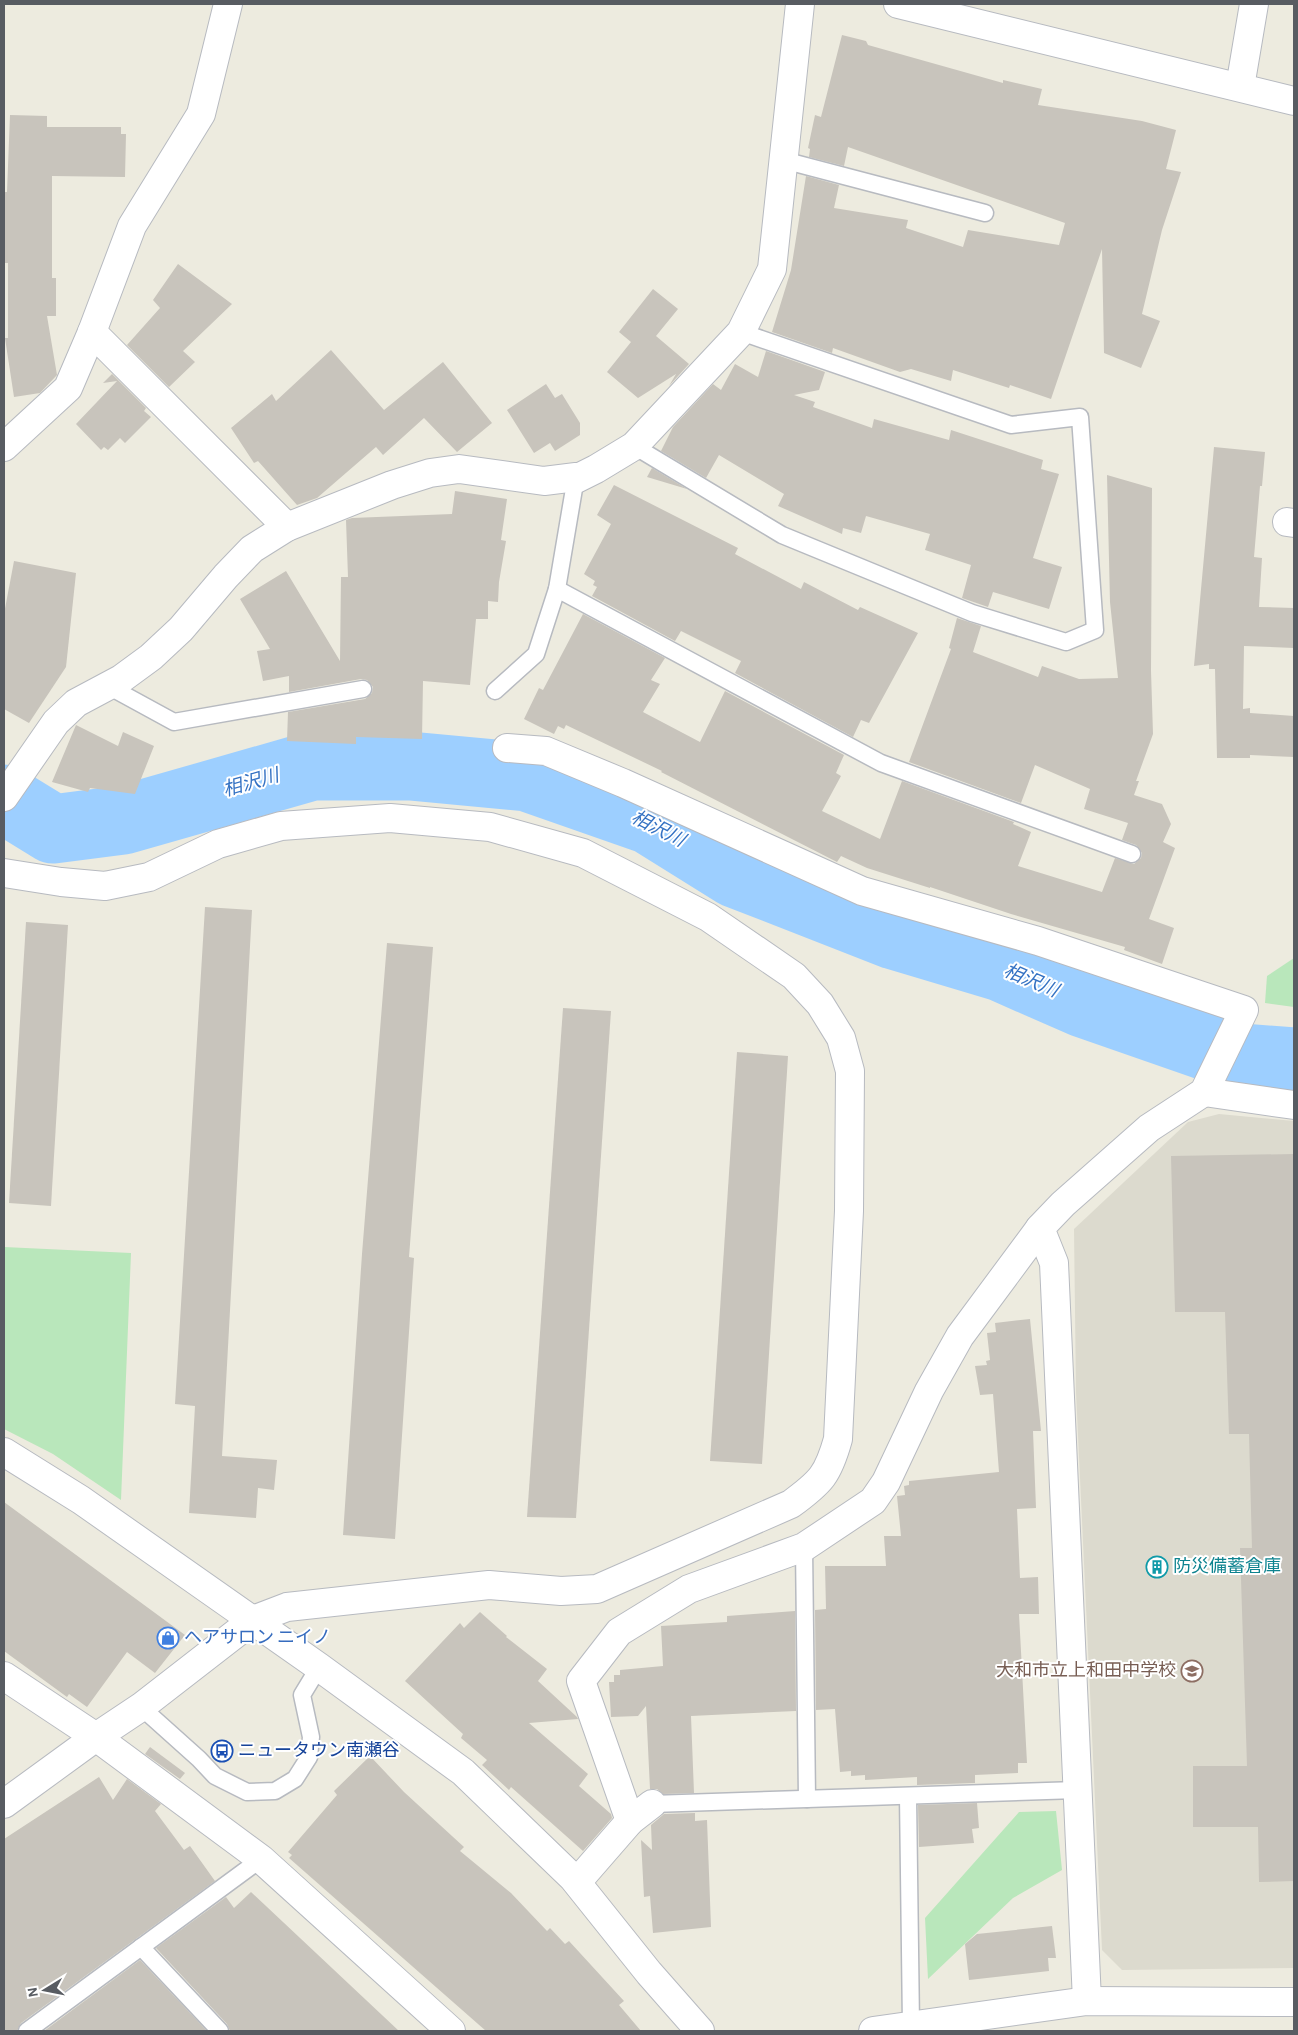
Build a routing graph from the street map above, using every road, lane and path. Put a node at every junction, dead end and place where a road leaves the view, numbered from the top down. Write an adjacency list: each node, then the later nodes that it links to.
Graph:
1 (228, 4): 9 (street)
2 (800, 4): 7 (street)
3 (898, 4): 5 (street)
4 (1254, 4): 5 (street)
5 (1240, 87): 6 (street)
6 (1294, 101)
7 (783, 160): 8 (lane); 10 (street)
8 (985, 213)
9 (92, 332): 12 (street); 14 (street)
10 (741, 332): 11 (street); 11 (lane)
11 (634, 446): 13 (street)
12 (4, 447)
13 (576, 477): 14 (street); 15 (lane)
14 (287, 526): 16 (street)
15 (557, 589): 18 (lane); 21 (lane)
16 (108, 686): 17 (lane); 20 (street)
17 (363, 689)
18 (495, 691)
19 (507, 748): 23 (street)
20 (11, 787)
21 (1132, 854)
22 (4, 873): 28 (street)
23 (1204, 1092): 24 (street); 25 (street)
24 (1294, 1105)
25 (1040, 1228): 27 (street); 33 (street)
26 (4, 1452): 28 (street)
27 (804, 1548): 35 (lane); 38 (street)
28 (253, 1620): 29 (street); 31 (street)
29 (319, 1667): 31 (lane); 40 (street)
30 (4, 1676): 32 (street)
31 (149, 1714): 32 (street)
32 (96, 1737): 36 (street); 39 (street)
33 (1077, 1790): 34 (lane); 42 (street)
34 (908, 1796): 35 (lane); 44 (lane)
35 (807, 1799): 37 (lane)
36 (4, 1804)
37 (652, 1804): 38 (street)
38 (630, 1821): 40 (street)
39 (261, 1859): 41 (lane); 47 (street)
40 (577, 1882): 48 (street)
41 (142, 1947): 45 (lane); 46 (lane)
42 (1087, 2002): 43 (street); 44 (street)
43 (1294, 2002)
44 (911, 2026): 49 (street)
45 (27, 2031)
46 (220, 2031)
47 (451, 2031)
48 (700, 2031)
49 (873, 2031)

